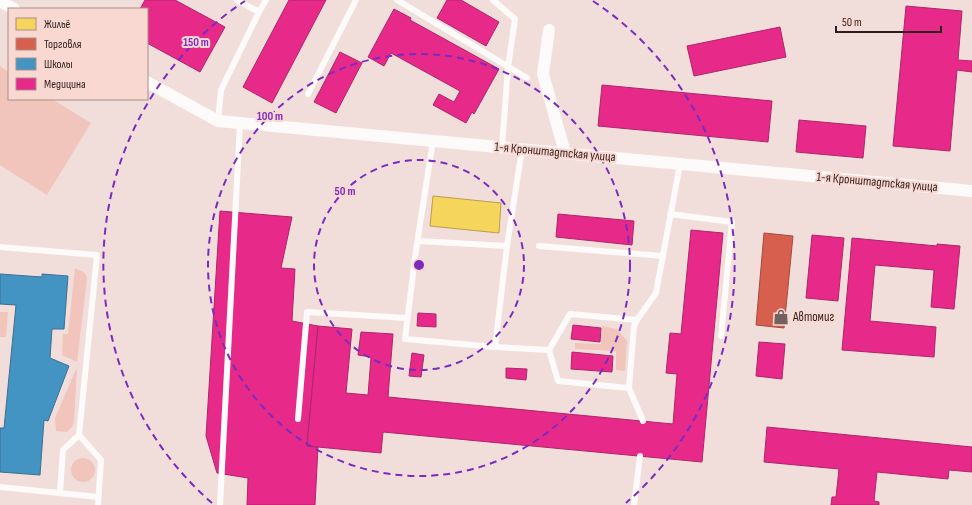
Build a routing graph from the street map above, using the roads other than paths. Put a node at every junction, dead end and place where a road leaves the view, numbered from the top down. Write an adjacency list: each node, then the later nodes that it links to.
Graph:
1 (237, 0): 8 (lane)
2 (266, 0): 8 (lane)
3 (356, 0): 13 (lane)
4 (397, 0): 10 (lane)
5 (493, 0): 10 (lane)
6 (0, 1): 7 (street)
7 (12, 8)
8 (259, 12): 14 (lane)
9 (549, 30): 19 (street)
10 (508, 67): 11 (lane); 17 (lane)
11 (527, 78)
12 (148, 83): 14 (street, 1-я Кронштадтская улица)
13 (308, 94)
14 (218, 121): 15 (street, 1-я Кронштадтская улица)
15 (240, 123): 16 (street, 1-я Кронштадтская улица); 42 (lane)
16 (433, 141): 17 (street, 1-я Кронштадтская улица); 23 (lane)
17 (502, 147): 18 (street, 1-я Кронштадтская улица)
18 (522, 149): 19 (street, 1-я Кронштадтская улица); 24 (lane)
19 (565, 153): 20 (street, 1-я Кронштадтская улица)
20 (680, 164): 21 (street, 1-я Кронштадтская улица); 22 (lane)
21 (972, 191)
22 (670, 214): 27 (lane); 30 (lane)
23 (418, 241): 24 (lane); 28 (lane)
24 (507, 246): 31 (lane)
25 (539, 246): 27 (lane)
26 (0, 247): 36 (lane)
27 (663, 256): 29 (lane)
28 (407, 318): 31 (lane); 34 (lane)
29 (637, 320): 32 (lane); 33 (lane)
30 (721, 336)
31 (495, 347): 32 (lane)
32 (549, 350): 33 (lane)
33 (629, 388): 35 (lane)
34 (298, 419)
35 (643, 421)
36 (79, 435): 39 (lane); 40 (lane)
37 (640, 456): 43 (lane)
38 (0, 487): 39 (lane)
39 (60, 492): 40 (lane)
40 (98, 496): 41 (lane)
41 (98, 505)
42 (220, 505)
43 (634, 505)

